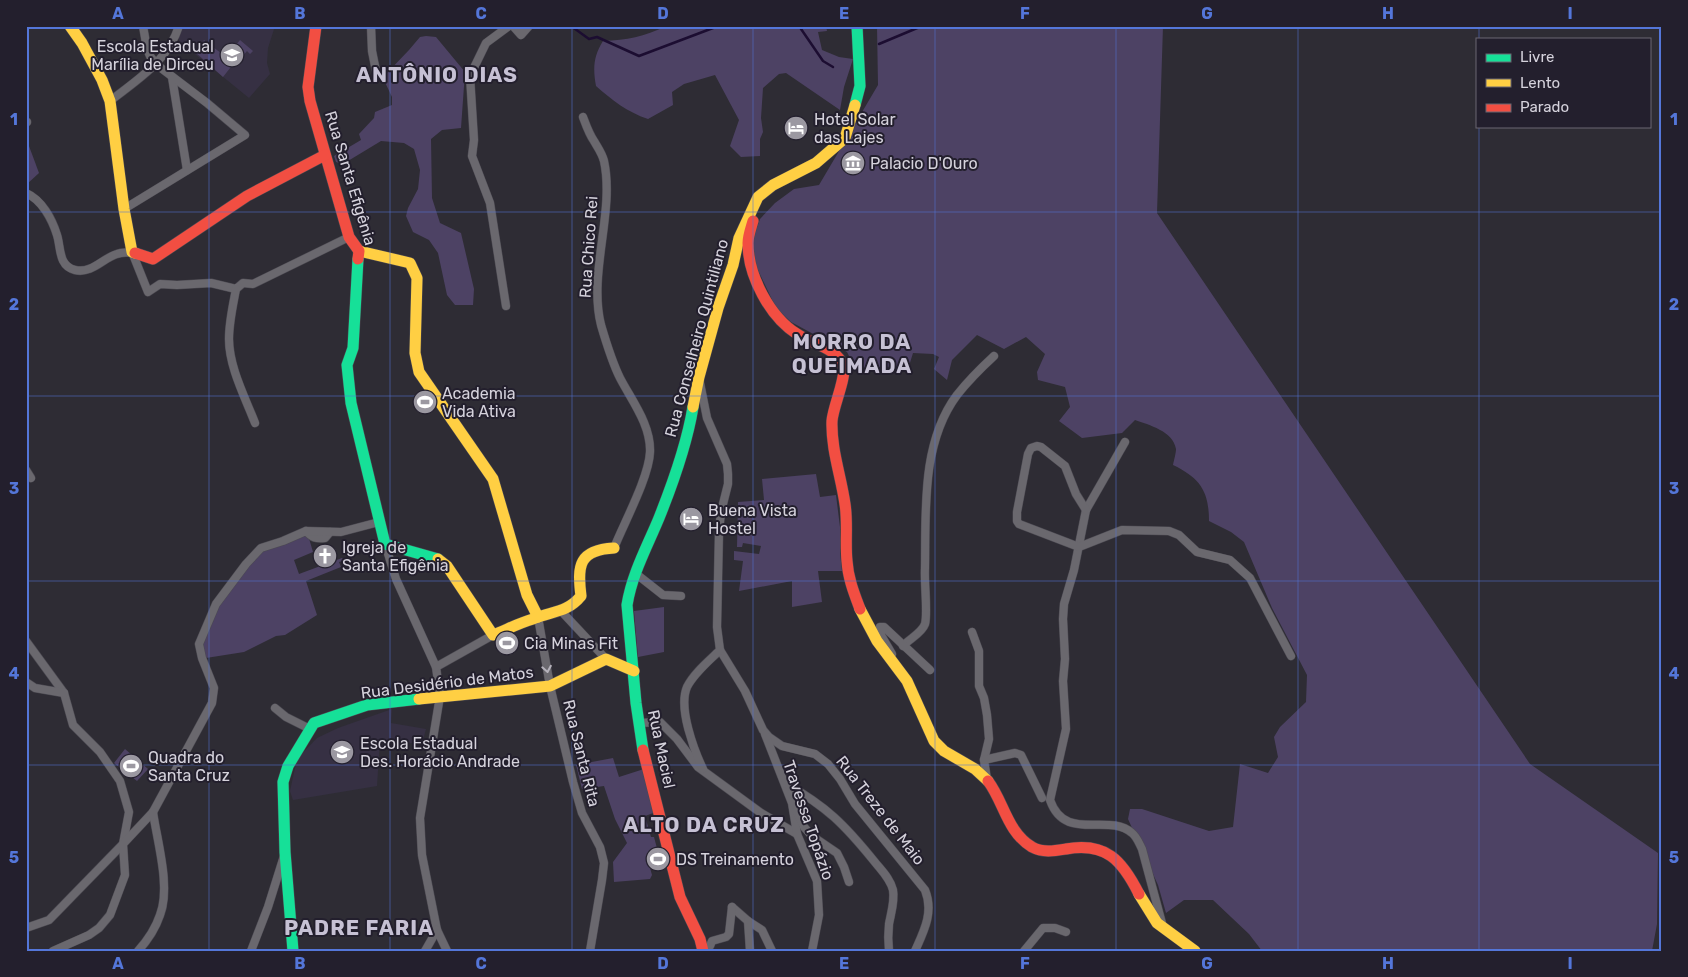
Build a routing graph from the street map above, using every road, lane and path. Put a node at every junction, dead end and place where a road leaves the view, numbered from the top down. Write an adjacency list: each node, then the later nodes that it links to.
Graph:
1 (70, 26): 13 (street)
2 (142, 26): 10 (street)
3 (179, 26): 10 (street)
4 (316, 26): 15 (street, Rua Santa Efigênia)
5 (371, 26): 11 (street)
6 (509, 26): 24 (street)
7 (513, 26): 8 (street)
8 (529, 26)
9 (857, 26): 18 (street, Rua Conselheiro Quintiliano)
10 (157, 65): 12 (street); 13 (street)
11 (376, 70)
12 (172, 77): 16 (street); 16 (street)
13 (110, 101): 19 (street)
14 (583, 117): 35 (street, Rua Chico Rei)
15 (325, 155): 20 (street, Rua Santa Efigênia); 22 (street)
16 (187, 170): 19 (street)
17 (26, 193): 22 (street)
18 (758, 197): 26 (street, Rua Conselheiro Quintiliano); 50 (street)
19 (124, 209): 22 (street)
20 (349, 237): 21 (street, Rua Santa Efigênia); 23 (street)
21 (359, 251): 32 (street, Rua Santa Efigênia); 39 (street)
22 (132, 252): 23 (street)
23 (236, 289): 27 (street)
24 (506, 306)
25 (994, 356): 43 (street)
26 (699, 377): 36 (street, Rua Conselheiro Quintiliano); 44 (street, Rua Treze de Maio)
27 (256, 423)
28 (1125, 442): 31 (street)
29 (26, 470): 30 (street)
30 (31, 478)
31 (1086, 510): 34 (street); 34 (street)
32 (379, 522): 33 (street, Rua Santa Efigênia); 65 (street)
33 (386, 544): 41 (street); 47 (street)
34 (1079, 547): 45 (street); 72 (street)
35 (614, 548): 38 (street)
36 (635, 573): 37 (street); 49 (street, Rua Conselheiro Quintiliano)
37 (681, 596)
38 (562, 612): 39 (street); 46 (street)
39 (538, 617): 41 (street); 52 (street, Rua Santa Rita, one-way to 52)
40 (972, 632): 59 (street)
41 (493, 635): 47 (street)
42 (26, 641): 53 (street)
43 (903, 646): 48 (street); 50 (street)
44 (720, 650): 58 (street, Rua Treze de Maio); 60 (street)
45 (1291, 656)
46 (606, 659): 49 (street); 52 (street, Rua Desidério de Matos)
47 (436, 667): 54 (street)
48 (930, 670)
49 (634, 671): 56 (street, Rua Maciel)
50 (904, 675): 61 (street)
51 (26, 682): 53 (street)
52 (550, 686): 54 (street, Rua Desidério de Matos); 82 (street, Rua Santa Rita)
53 (64, 692): 67 (street)
54 (440, 696): 57 (street, Rua Desidério de Matos); 73 (street)
55 (275, 708): 57 (street)
56 (639, 723): 60 (street); 75 (street, Rua Maciel)
57 (310, 729): 68 (street)
58 (763, 730): 62 (street, Travessa Topázio); 87 (street, Rua Treze de Maio)
59 (984, 760): 61 (street); 63 (street)
60 (703, 769): 66 (street)
61 (987, 779): 72 (street)
62 (786, 783): 64 (street, Travessa Topázio); 86 (street)
63 (1042, 798)
64 (792, 803): 66 (street, Travessa Topázio); 69 (street)
65 (152, 812): 67 (street); 77 (street)
66 (797, 834): 85 (street, Travessa Topázio)
67 (123, 844): 71 (street); 76 (street)
68 (285, 852): 78 (street); 79 (street)
69 (849, 882)
70 (748, 922): 75 (street); 83 (street); 84 (street)
71 (26, 928)
72 (1163, 929): 89 (street)
73 (437, 930): 80 (street); 81 (street)
74 (1066, 932): 88 (street)
75 (707, 948)
76 (53, 951)
77 (138, 951)
78 (251, 951)
79 (294, 951)
80 (425, 951)
81 (447, 951)
82 (590, 951)
83 (750, 951)
84 (772, 951)
85 (812, 951)
86 (889, 951)
87 (915, 951)
88 (1024, 951)
89 (1195, 951)

